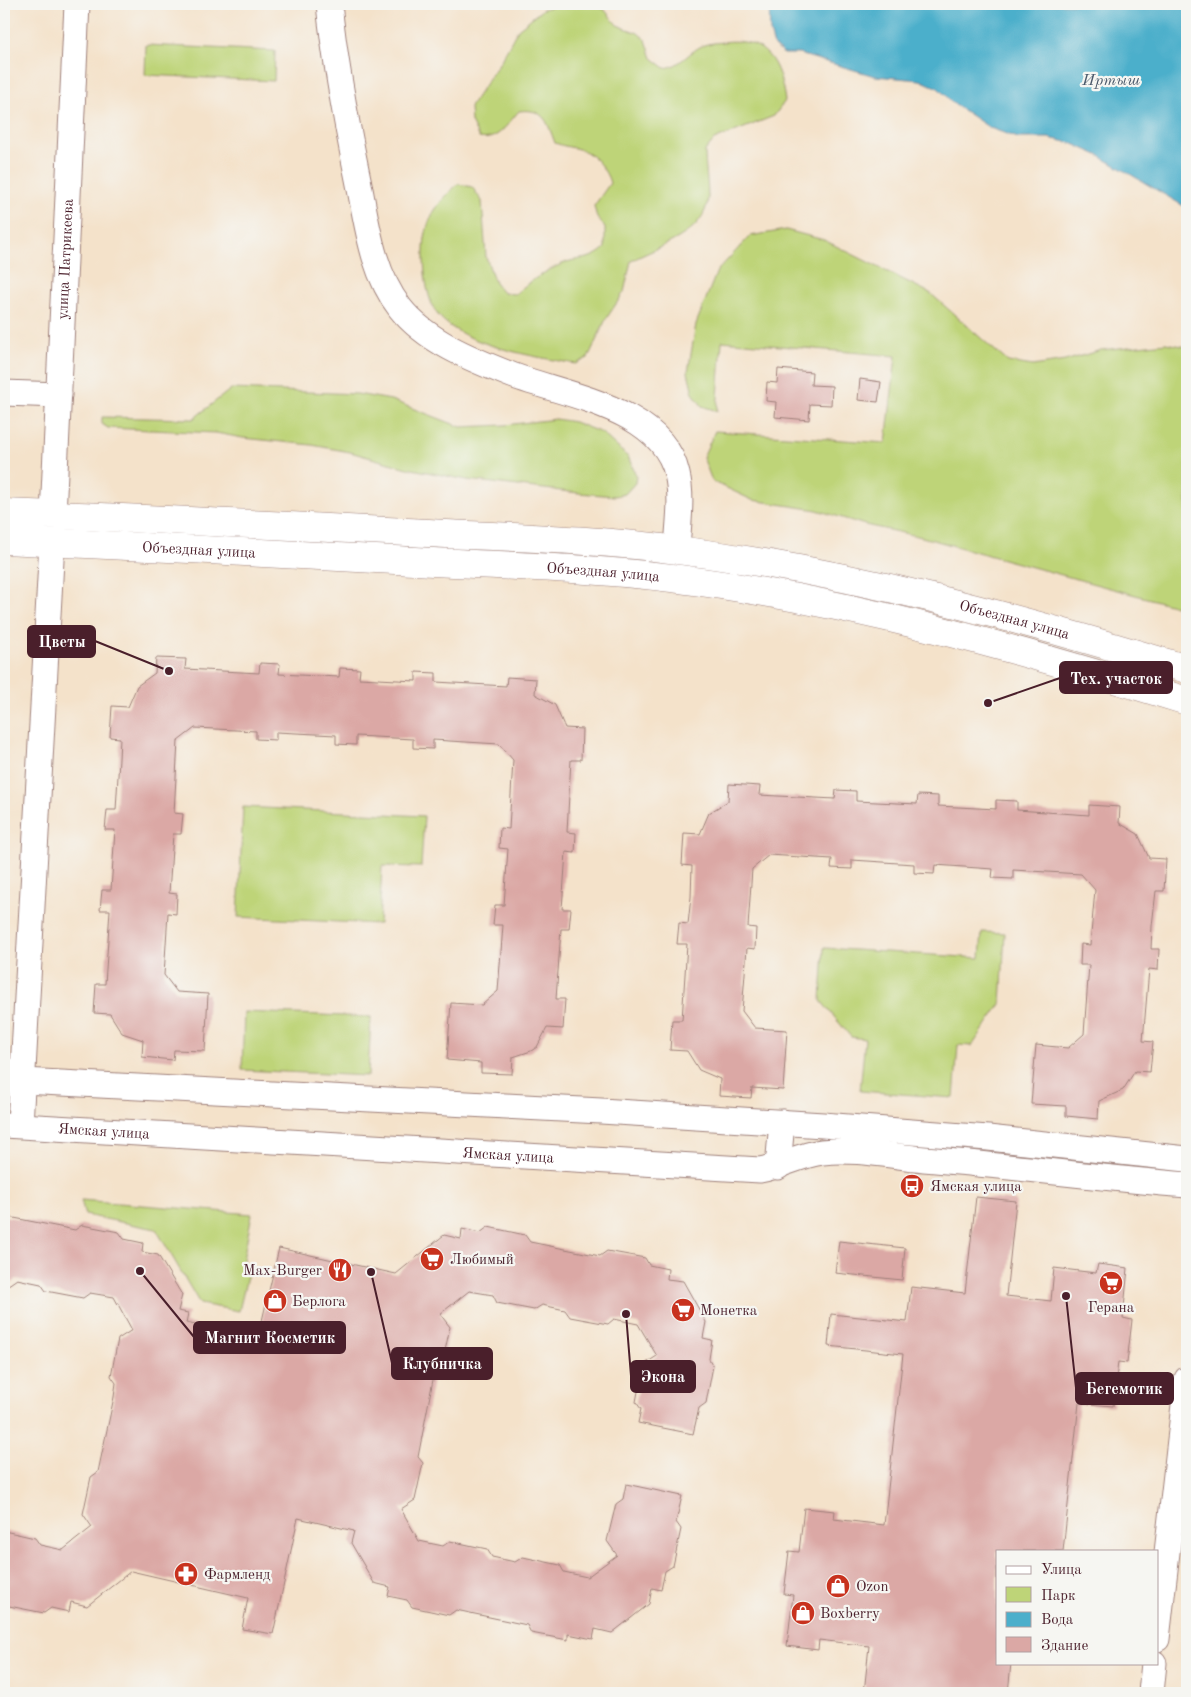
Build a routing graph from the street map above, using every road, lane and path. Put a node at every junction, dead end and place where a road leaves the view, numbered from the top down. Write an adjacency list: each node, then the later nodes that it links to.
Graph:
1 (77, 4): 4 (street, улица Патрикеева)
2 (329, 4): 9 (street)
3 (4, 392): 4 (street)
4 (59, 395): 6 (street, улица Патрикеева)
5 (4, 512): 6 (main road, Объездная улица)
6 (53, 514): 8 (main road); 9 (main road, Объездная улица)
7 (4, 540): 8 (main road, Объездная улица)
8 (52, 542): 10 (main road, Объездная улица); 13 (street)
9 (677, 550): 10 (main road); 11 (main road, Объездная улица)
10 (672, 578): 12 (main road, Объездная улица)
11 (1187, 669)
12 (1187, 701)
13 (13, 1080): 14 (street); 15 (street)
14 (782, 1122): 16 (street); 17 (street)
15 (12, 1125): 17 (street, Ямская улица)
16 (1187, 1159)
17 (778, 1167): 18 (street, Ямская улица)
18 (1187, 1185)
19 (1187, 1379): 20 (street)
20 (1158, 1630)
21 (1154, 1664): 22 (street)
22 (1151, 1693)

